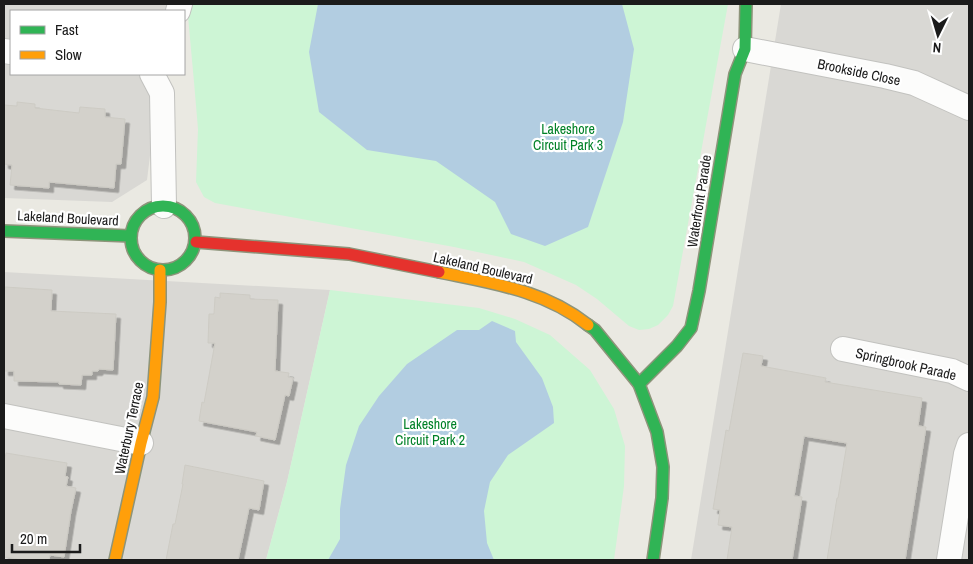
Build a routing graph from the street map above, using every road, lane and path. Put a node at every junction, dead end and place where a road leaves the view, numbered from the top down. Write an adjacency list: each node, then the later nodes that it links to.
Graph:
1 (746, 4): 2 (street, Waterfront Parade)
2 (745, 49): 4 (street, Brookside Close); 12 (street, Waterfront Parade)
3 (153, 75): 5 (street)
4 (969, 108)
5 (164, 206): 7 (street); 8 (street)
6 (4, 230): 7 (street, Lakeland Boulevard)
7 (131, 236): 9 (street)
8 (196, 242): 9 (street); 12 (street, Lakeland Boulevard)
9 (160, 270): 14 (street, Waterbury Terrace)
10 (843, 349): 11 (street, Springbrook Parade)
11 (969, 379)
12 (639, 384): 17 (street, Lakeland Boulevard)
13 (4, 416): 14 (street)
14 (141, 443): 16 (street, Waterbury Terrace)
15 (969, 445): 18 (street)
16 (115, 560)
17 (653, 560)
18 (949, 560)

